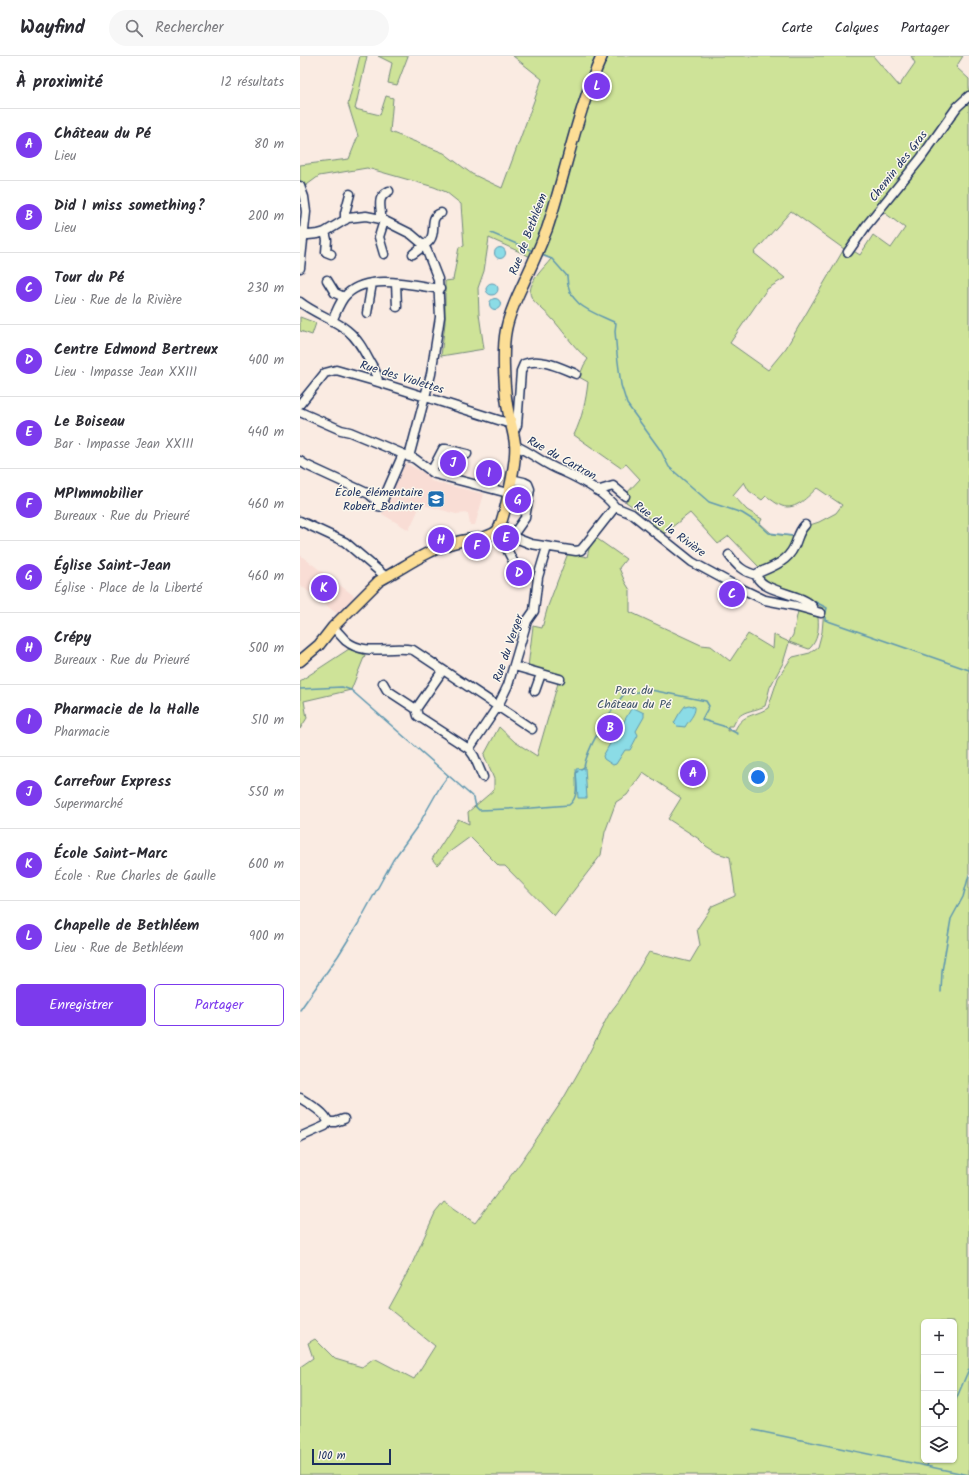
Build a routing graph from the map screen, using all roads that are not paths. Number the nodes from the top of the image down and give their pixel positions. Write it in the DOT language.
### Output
graph roads {
  1 [pos="602,56"];
  2 [pos="969,96"];
  3 [pos="300,186"];
  4 [pos="389,191"];
  5 [pos="350,194"];
  6 [pos="441,213"];
  7 [pos="345,220"];
  8 [pos="382,220"];
  9 [pos="325,232"];
  10 [pos="302,233"];
  11 [pos="424,245"];
  12 [pos="848,252"];
  13 [pos="331,254"];
  14 [pos="384,254"];
  15 [pos="413,254"];
  16 [pos="300,268"];
  17 [pos="327,280"];
  18 [pos="372,283"];
  19 [pos="396,283"];
  20 [pos="440,289"];
  21 [pos="344,297"];
  22 [pos="300,302"];
  23 [pos="397,307"];
  24 [pos="367,313"];
  25 [pos="332,321"];
  26 [pos="576,374"];
  27 [pos="375,381"];
  28 [pos="426,397"];
  29 [pos="300,404"];
  30 [pos="300,412"];
  31 [pos="512,427"];
  32 [pos="516,446"];
  33 [pos="466,454"];
  34 [pos="406,455"];
  35 [pos="300,461"];
  36 [pos="432,472"];
  37 [pos="511,478"];
  38 [pos="597,491"];
  39 [pos="508,493"];
  40 [pos="625,496"];
  41 [pos="615,507"];
  42 [pos="300,522"];
  43 [pos="805,525"];
  44 [pos="498,530"];
  45 [pos="513,535"];
  46 [pos="547,547"];
  47 [pos="729,555"];
  48 [pos="514,563"];
  49 [pos="757,575"];
  50 [pos="386,577"];
  51 [pos="333,627"];
  52 [pos="300,661"];
  53 [pos="514,666"];
  54 [pos="443,670"];
  55 [pos="541,674"];
  56 [pos="560,679"];
  57 [pos="383,683"];
  58 [pos="535,691"];
  59 [pos="498,706"];
  60 [pos="416,709"];
  61 [pos="532,729"];
  62 [pos="469,749"];
  63 [pos="483,777"];
  64 [pos="300,1098"];
  65 [pos="344,1120"];
  66 [pos="328,1122"];
  67 [pos="300,1137"];
  1 -- 31 [label="main road, Rue de Bethléem"];
  2 -- 12 [label="street, Chemin des Gras"];
  3 -- 10 [label="street"];
  4 -- 8 [label="street"];
  5 -- 7 [label="street"];
  6 -- 11 [label="street"];
  7 -- 8 [label="street"];
  7 -- 9 [label="street"];
  8 -- 11 [label="street"];
  8 -- 14 [label="street"];
  9 -- 10 [label="street"];
  9 -- 13 [label="street"];
  10 -- 16 [label="street"];
  11 -- 15 [label="street"];
  11 -- 20 [label="street"];
  17 -- 21 [label="street"];
  18 -- 19 [label="street"];
  18 -- 21 [label="street"];
  18 -- 24 [label="street"];
  19 -- 20 [label="street"];
  19 -- 23 [label="street"];
  20 -- 28 [label="street"];
  21 -- 25 [label="street"];
  22 -- 25 [label="street"];
  25 -- 27 [label="street"];
  26 -- 31 [label="street"];
  27 -- 28 [label="street, Rue des Violettes"];
  27 -- 29 [label="street, Rue des Violettes"];
  28 -- 31 [label="street, Rue des Violettes"];
  28 -- 34 [label="street"];
  30 -- 34 [label="street"];
  31 -- 32 [label="main road, Rue de Bethléem"];
  32 -- 37 [label="main road"];
  32 -- 38 [label="street, Rue du Cartron"];
  33 -- 36 [label="street"];
  34 -- 35 [label="street"];
  34 -- 36 [label="street"];
  36 -- 39 [label="street"];
  37 -- 39 [label="main road"];
  37 -- 45 [label="street"];
  38 -- 40 [label="street, Rue du Cartron"];
  38 -- 41 [label="street, Rue du Cartron"];
  39 -- 44 [label="main road"];
  41 -- 46 [label="street"];
  41 -- 49 [label="street, Rue de la Rivière"];
  42 -- 50 [label="street"];
  43 -- 49 [label="street"];
  44 -- 45 [label="street"];
  44 -- 48 [label="street"];
  44 -- 50 [label="main road"];
  45 -- 46 [label="street"];
  46 -- 53 [label="street, Rue du Verger"];
  47 -- 49 [label="street"];
  50 -- 51 [label="main road"];
  51 -- 52 [label="main road"];
  51 -- 54 [label="street"];
  53 -- 55 [label="street"];
  53 -- 59 [label="street, Rue du Verger"];
  54 -- 59 [label="street"];
  54 -- 60 [label="street"];
  55 -- 56 [label="street"];
  55 -- 58 [label="street"];
  57 -- 60 [label="street"];
  59 -- 61 [label="street"];
  59 -- 62 [label="street, Rue du Verger"];
  60 -- 62 [label="street"];
  62 -- 63 [label="street"];
  64 -- 66 [label="street"];
  65 -- 66 [label="street"];
  66 -- 67 [label="street"];
}
